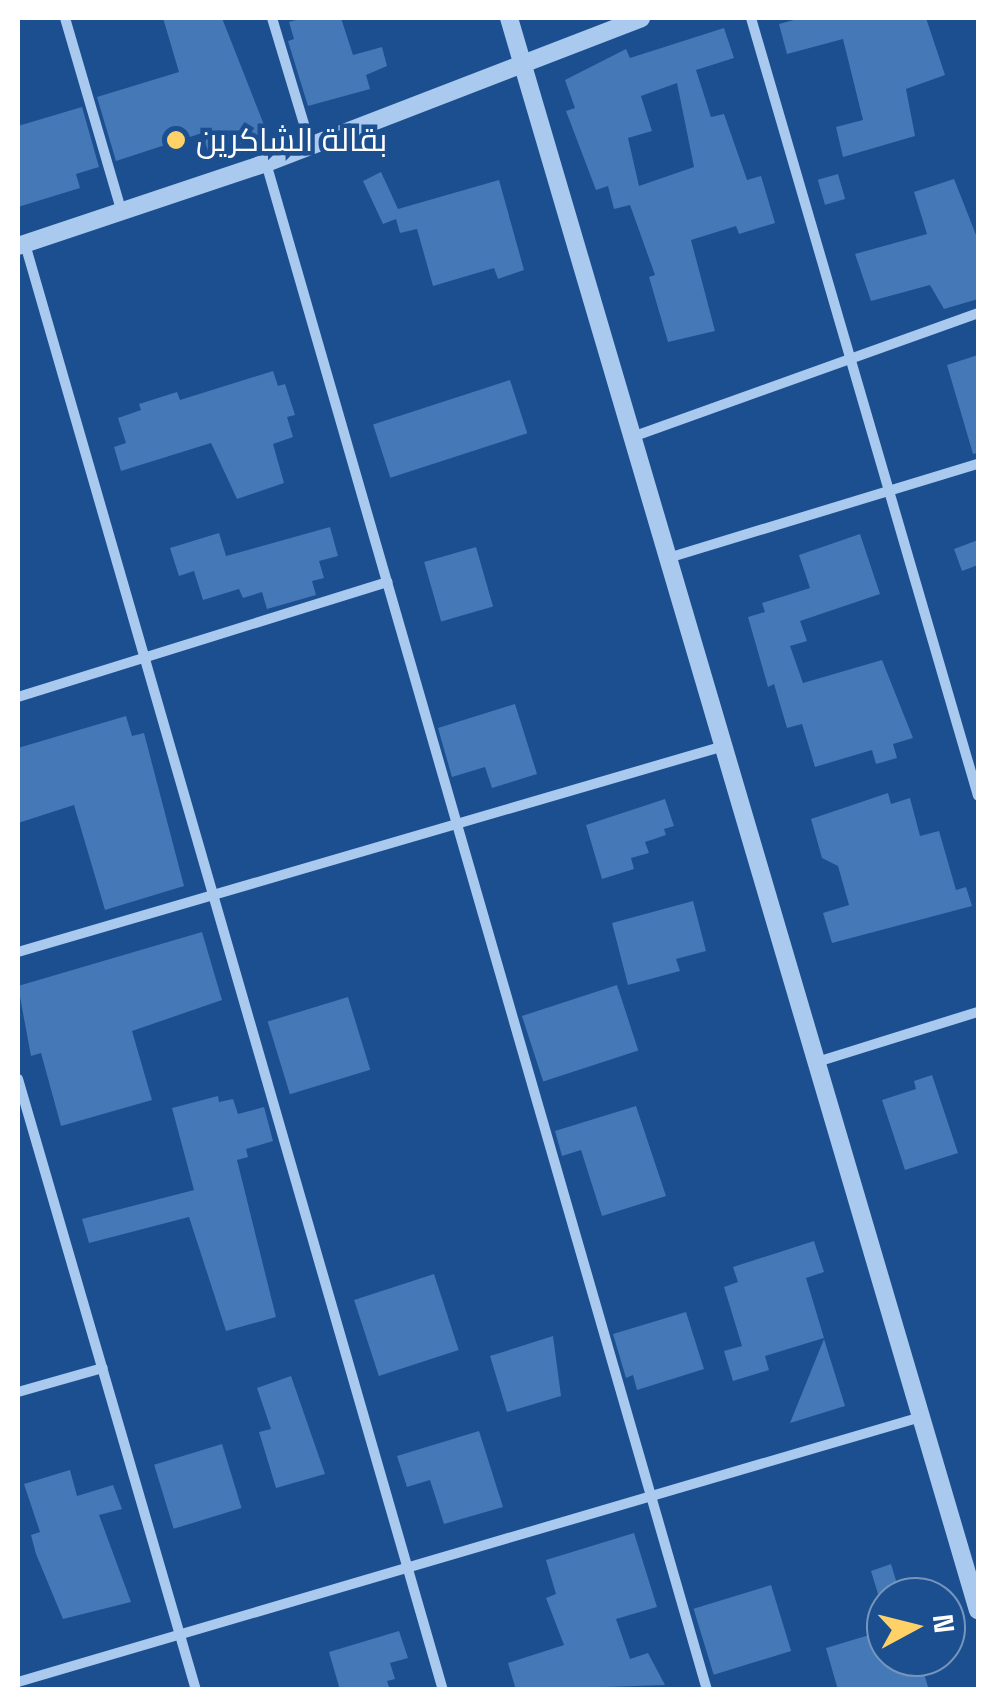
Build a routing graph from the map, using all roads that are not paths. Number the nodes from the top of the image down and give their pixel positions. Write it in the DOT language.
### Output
graph roads {
  1 [pos="65,18"];
  2 [pos="272,18"];
  3 [pos="509,18"];
  4 [pos="641,18"];
  5 [pos="751,18"];
  6 [pos="523,66"];
  7 [pos="310,144"];
  8 [pos="266,162"];
  9 [pos="121,210"];
  10 [pos="21,245"];
  11 [pos="978,313"];
  12 [pos="852,362"];
  13 [pos="635,436"];
  14 [pos="978,464"];
  15 [pos="887,490"];
  16 [pos="668,558"];
  17 [pos="387,582"];
  18 [pos="144,656"];
  19 [pos="18,697"];
  20 [pos="724,746"];
  21 [pos="978,796"];
  22 [pos="457,823"];
  23 [pos="213,895"];
  24 [pos="18,952"];
  25 [pos="978,1012"];
  26 [pos="817,1062"];
  27 [pos="18,1079"];
  28 [pos="103,1368"];
  29 [pos="18,1392"];
  30 [pos="922,1417"];
  31 [pos="652,1497"];
  32 [pos="408,1568"];
  33 [pos="978,1610"];
  34 [pos="180,1634"];
  35 [pos="18,1682"];
  36 [pos="196,1690"];
  37 [pos="444,1690"];
  38 [pos="707,1690"];
  1 -- 9 [label="street"];
  2 -- 7 [label="street"];
  3 -- 6 [label="street"];
  4 -- 6 [label="street"];
  5 -- 12 [label="street"];
  6 -- 7 [label="street"];
  6 -- 13 [label="street"];
  7 -- 8 [label="street"];
  8 -- 9 [label="street"];
  8 -- 17 [label="street"];
  9 -- 10 [label="street"];
  10 -- 18 [label="street"];
  11 -- 12 [label="street"];
  12 -- 13 [label="street"];
  12 -- 15 [label="street"];
  13 -- 16 [label="street"];
  14 -- 15 [label="street"];
  15 -- 16 [label="street"];
  15 -- 21 [label="street"];
  16 -- 20 [label="street"];
  17 -- 18 [label="street"];
  17 -- 22 [label="street"];
  18 -- 19 [label="street"];
  18 -- 23 [label="street"];
  20 -- 22 [label="street"];
  20 -- 26 [label="street"];
  22 -- 23 [label="street"];
  22 -- 31 [label="street"];
  23 -- 24 [label="street"];
  23 -- 32 [label="street"];
  25 -- 26 [label="street"];
  26 -- 30 [label="street"];
  27 -- 28 [label="street"];
  28 -- 29 [label="street"];
  28 -- 34 [label="street"];
  30 -- 31 [label="street"];
  30 -- 33 [label="street"];
  31 -- 32 [label="street"];
  31 -- 38 [label="street"];
  32 -- 34 [label="street"];
  32 -- 37 [label="street"];
  34 -- 35 [label="street"];
  34 -- 36 [label="street"];
}
